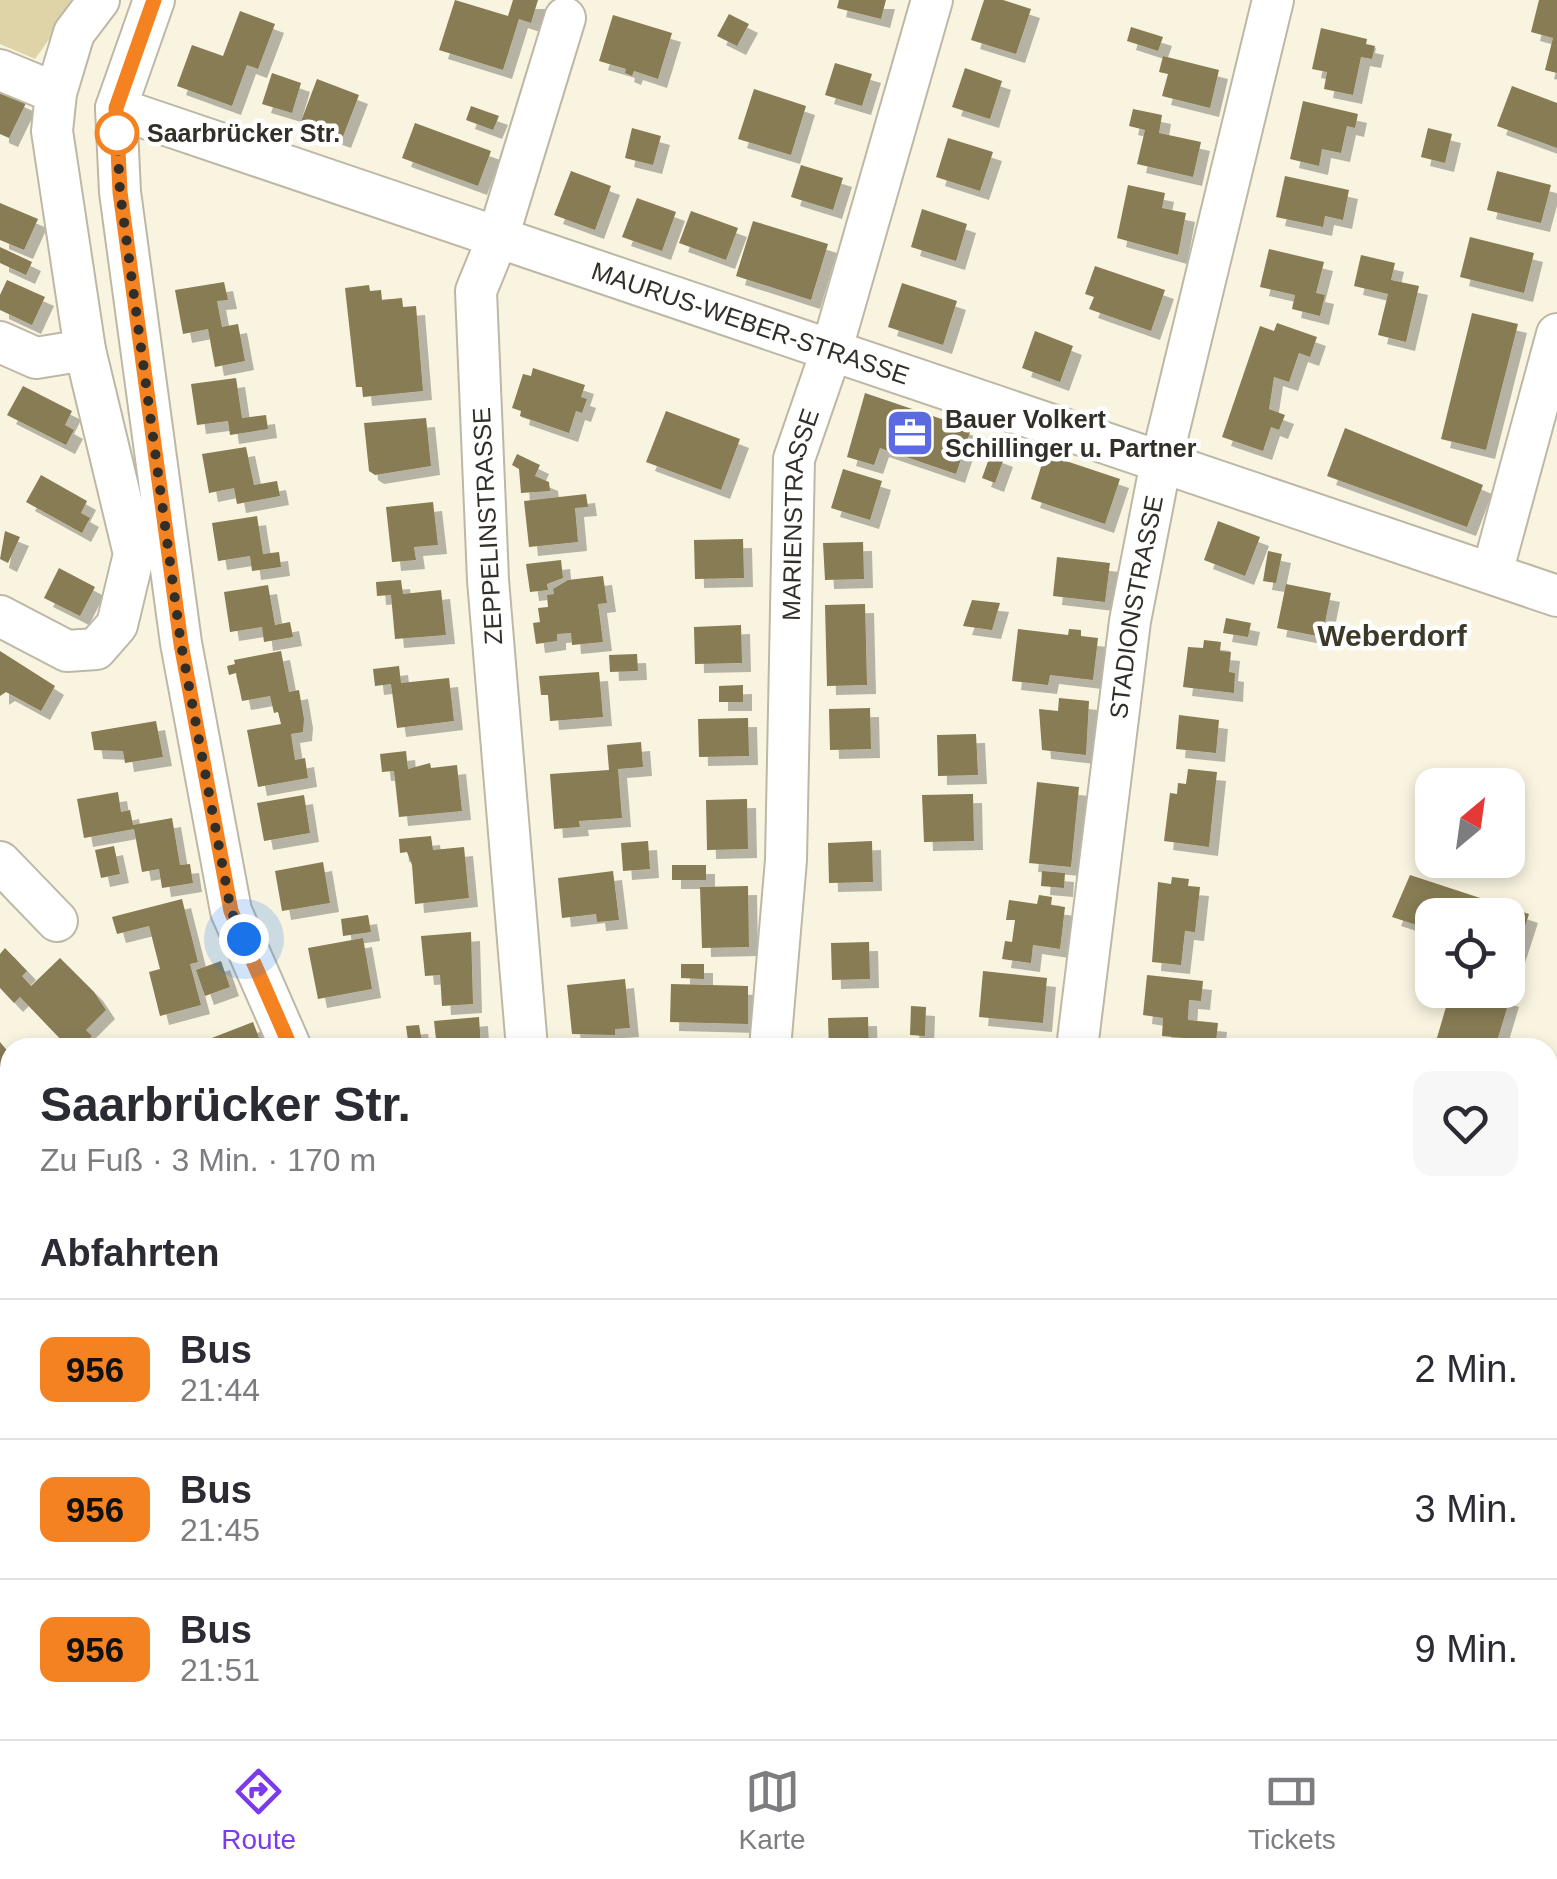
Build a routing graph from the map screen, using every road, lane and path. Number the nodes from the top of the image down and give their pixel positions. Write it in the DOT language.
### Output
graph roads {
  1 [pos="99,0"];
  2 [pos="154,0"];
  3 [pos="932,0"];
  4 [pos="1273,0"];
  5 [pos="565,18"];
  6 [pos="0,70"];
  7 [pos="56,93"];
  8 [pos="116,108"];
  9 [pos="498,237"];
  10 [pos="1557,334"];
  11 [pos="0,342"];
  12 [pos="85,350"];
  13 [pos="831,352"];
  14 [pos="1162,462"];
  15 [pos="1492,574"];
  16 [pos="1557,596"];
  17 [pos="0,616"];
  18 [pos="0,862"];
  19 [pos="57,922"];
  20 [pos="286,1038"];
  21 [pos="527,1038"];
  22 [pos="771,1038"];
  23 [pos="1078,1038"];
  1 -- 7 [label="street"];
  2 -- 8 [label="street"];
  3 -- 13 [label="street, MARIENSTRASSE"];
  4 -- 14 [label="street, STADIONSTRASSE"];
  5 -- 9 [label="street, ZEPPELINSTRASSE"];
  6 -- 7 [label="street"];
  7 -- 12 [label="street"];
  8 -- 9 [label="street, MAURUS-WEBER-STRASSE"];
  8 -- 20 [label="street"];
  9 -- 13 [label="street, MAURUS-WEBER-STRASSE"];
  9 -- 21 [label="street, ZEPPELINSTRASSE"];
  10 -- 15 [label="street"];
  11 -- 12 [label="street"];
  12 -- 17 [label="street"];
  13 -- 14 [label="street, MAURUS-WEBER-STRASSE"];
  13 -- 22 [label="street, MARIENSTRASSE"];
  14 -- 15 [label="street, MAURUS-WEBER-STRASSE"];
  14 -- 23 [label="street, STADIONSTRASSE"];
  15 -- 16 [label="street, MAURUS-WEBER-STRASSE"];
  18 -- 19 [label="street"];
}
